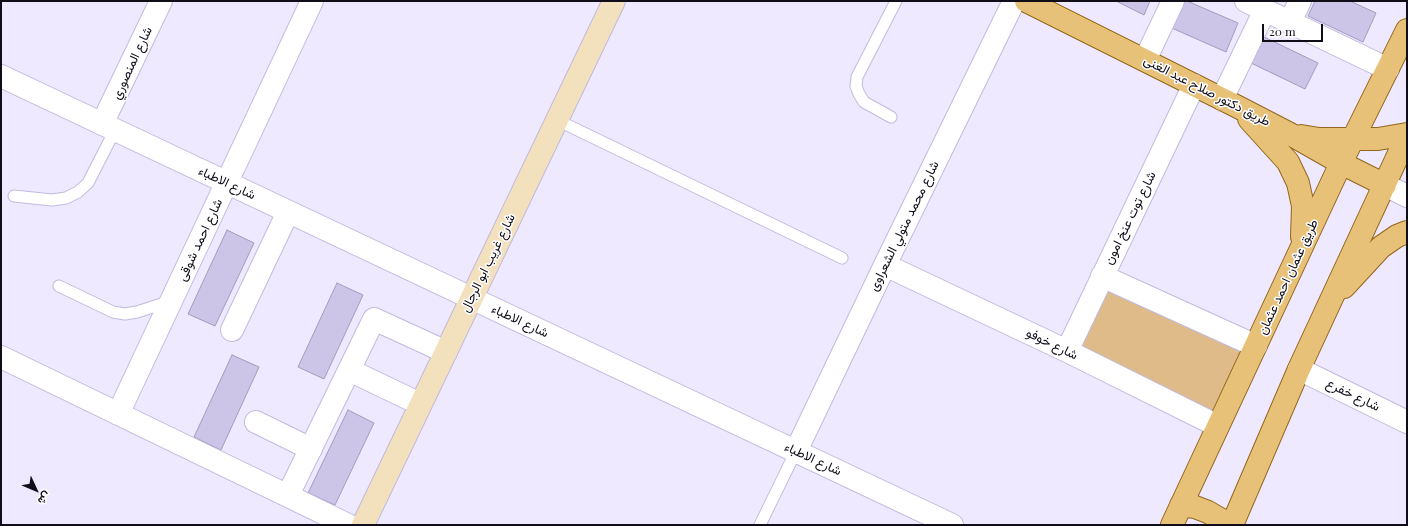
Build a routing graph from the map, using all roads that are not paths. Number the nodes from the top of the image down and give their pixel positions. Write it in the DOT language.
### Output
graph roads {
  1 [pos="161,1"];
  2 [pos="312,1"];
  3 [pos="614,1"];
  4 [pos="896,1"];
  5 [pos="1014,1"];
  6 [pos="1026,1"];
  7 [pos="1173,1"];
  8 [pos="1300,1"];
  9 [pos="1256,6"];
  10 [pos="1290,22"];
  11 [pos="1407,30"];
  12 [pos="1145,60"];
  13 [pos="1388,69"];
  14 [pos="1,76"];
  15 [pos="1194,85"];
  16 [pos="1230,103"];
  17 [pos="891,117"];
  18 [pos="557,120"];
  19 [pos="109,127"];
  20 [pos="1290,134"];
  21 [pos="1407,135"];
  22 [pos="1353,139"];
  23 [pos="1341,163"];
  24 [pos="227,183"];
  25 [pos="1385,185"];
  26 [pos="14,196"];
  27 [pos="1407,196"];
  28 [pos="288,212"];
  29 [pos="1407,232"];
  30 [pos="1301,248"];
  31 [pos="842,258"];
  32 [pos="885,265"];
  33 [pos="1102,276"];
  34 [pos="59,286"];
  35 [pos="471,298"];
  36 [pos="1332,299"];
  37 [pos="172,301"];
  38 [pos="232,330"];
  39 [pos="1256,346"];
  40 [pos="1066,351"];
  41 [pos="446,352"];
  42 [pos="1,357"];
  43 [pos="1299,369"];
  44 [pos="349,370"];
  45 [pos="420,404"];
  46 [pos="118,414"];
  47 [pos="256,422"];
  48 [pos="1407,422"];
  49 [pos="1218,426"];
  50 [pos="311,449"];
  51 [pos="796,451"];
  52 [pos="288,495"];
  53 [pos="1181,505"];
  54 [pos="348,525"];
  55 [pos="363,525"];
  56 [pos="760,525"];
  57 [pos="952,525"];
  58 [pos="1172,525"];
  59 [pos="1227,525"];
  60 [pos="1232,525"];
  1 -- 19 [label="street, شارع المنصوري"];
  2 -- 24 [label="street, شارع احمد شوقى"];
  3 -- 18 [label="main road, شارع غريب ابو الرجال"];
  4 -- 17 [label="lane"];
  5 -- 32 [label="street, شارع محمد متولي الشعراوى"];
  6 -- 12 [label="main road, طريق دكتور صلاح عبد الغنى"];
  7 -- 12 [label="street"];
  8 -- 10 [label="street"];
  9 -- 10 [label="street"];
  9 -- 16 [label="street"];
  10 -- 13 [label="street"];
  11 -- 13 [label="main road, طريق عثمان احمد عثمان"];
  12 -- 15 [label="main road, طريق دكتور صلاح عبد الغنى"];
  13 -- 22 [label="main road, طريق عثمان احمد عثمان"];
  14 -- 19 [label="street, شارع الاطباء"];
  15 -- 16 [label="main road, طريق دكتور صلاح عبد الغنى"];
  15 -- 33 [label="street, شارع توت عنخ امون"];
  16 -- 20 [label="main road, طريق دكتور صلاح عبد الغنى"];
  16 -- 30 [label="main road"];
  18 -- 31 [label="lane"];
  18 -- 35 [label="main road, شارع غريب ابو الرجال"];
  19 -- 24 [label="street, شارع الاطباء"];
  19 -- 26 [label="lane"];
  20 -- 22 [label="main road"];
  20 -- 23 [label="main road, طريق دكتور صلاح عبد الغنى"];
  21 -- 22 [label="main road"];
  21 -- 25 [label="main road"];
  22 -- 23 [label="main road, طريق عثمان احمد عثمان"];
  23 -- 25 [label="main road, طريق دكتور صلاح عبد الغنى"];
  23 -- 30 [label="main road, طريق عثمان احمد عثمان"];
  24 -- 28 [label="street, شارع الاطباء"];
  24 -- 37 [label="street, شارع احمد شوقى"];
  25 -- 27 [label="street"];
  25 -- 36 [label="main road"];
  28 -- 35 [label="street, شارع الاطباء"];
  28 -- 38 [label="street"];
  29 -- 36 [label="main road"];
  30 -- 39 [label="main road, طريق عثمان احمد عثمان"];
  32 -- 40 [label="street, شارع خوفو"];
  32 -- 51 [label="street, شارع محمد متولي الشعراوى"];
  33 -- 39 [label="street"];
  33 -- 40 [label="street, شارع توت عنخ امون"];
  34 -- 37 [label="lane"];
  35 -- 41 [label="main road, شارع غريب ابو الرجال"];
  35 -- 51 [label="street, شارع الاطباء"];
  36 -- 43 [label="main road"];
  37 -- 46 [label="street, شارع احمد شوقى"];
  39 -- 49 [label="main road, طريق عثمان احمد عثمان"];
  40 -- 49 [label="street, شارع خوفو"];
  41 -- 44 [label="street"];
  41 -- 45 [label="main road, شارع غريب ابو الرجال"];
  42 -- 46 [label="street"];
  43 -- 48 [label="street, شارع خفرع"];
  43 -- 60 [label="main road"];
  44 -- 45 [label="street"];
  44 -- 50 [label="street"];
  45 -- 55 [label="main road, شارع غريب ابو الرجال"];
  46 -- 52 [label="street"];
  47 -- 50 [label="street"];
  49 -- 53 [label="main road, طريق عثمان احمد عثمان"];
  50 -- 52 [label="street"];
  51 -- 56 [label="lane"];
  51 -- 57 [label="street, شارع الاطباء"];
  52 -- 54 [label="street"];
  53 -- 58 [label="main road, طريق عثمان احمد عثمان"];
  53 -- 59 [label="main road"];
}
